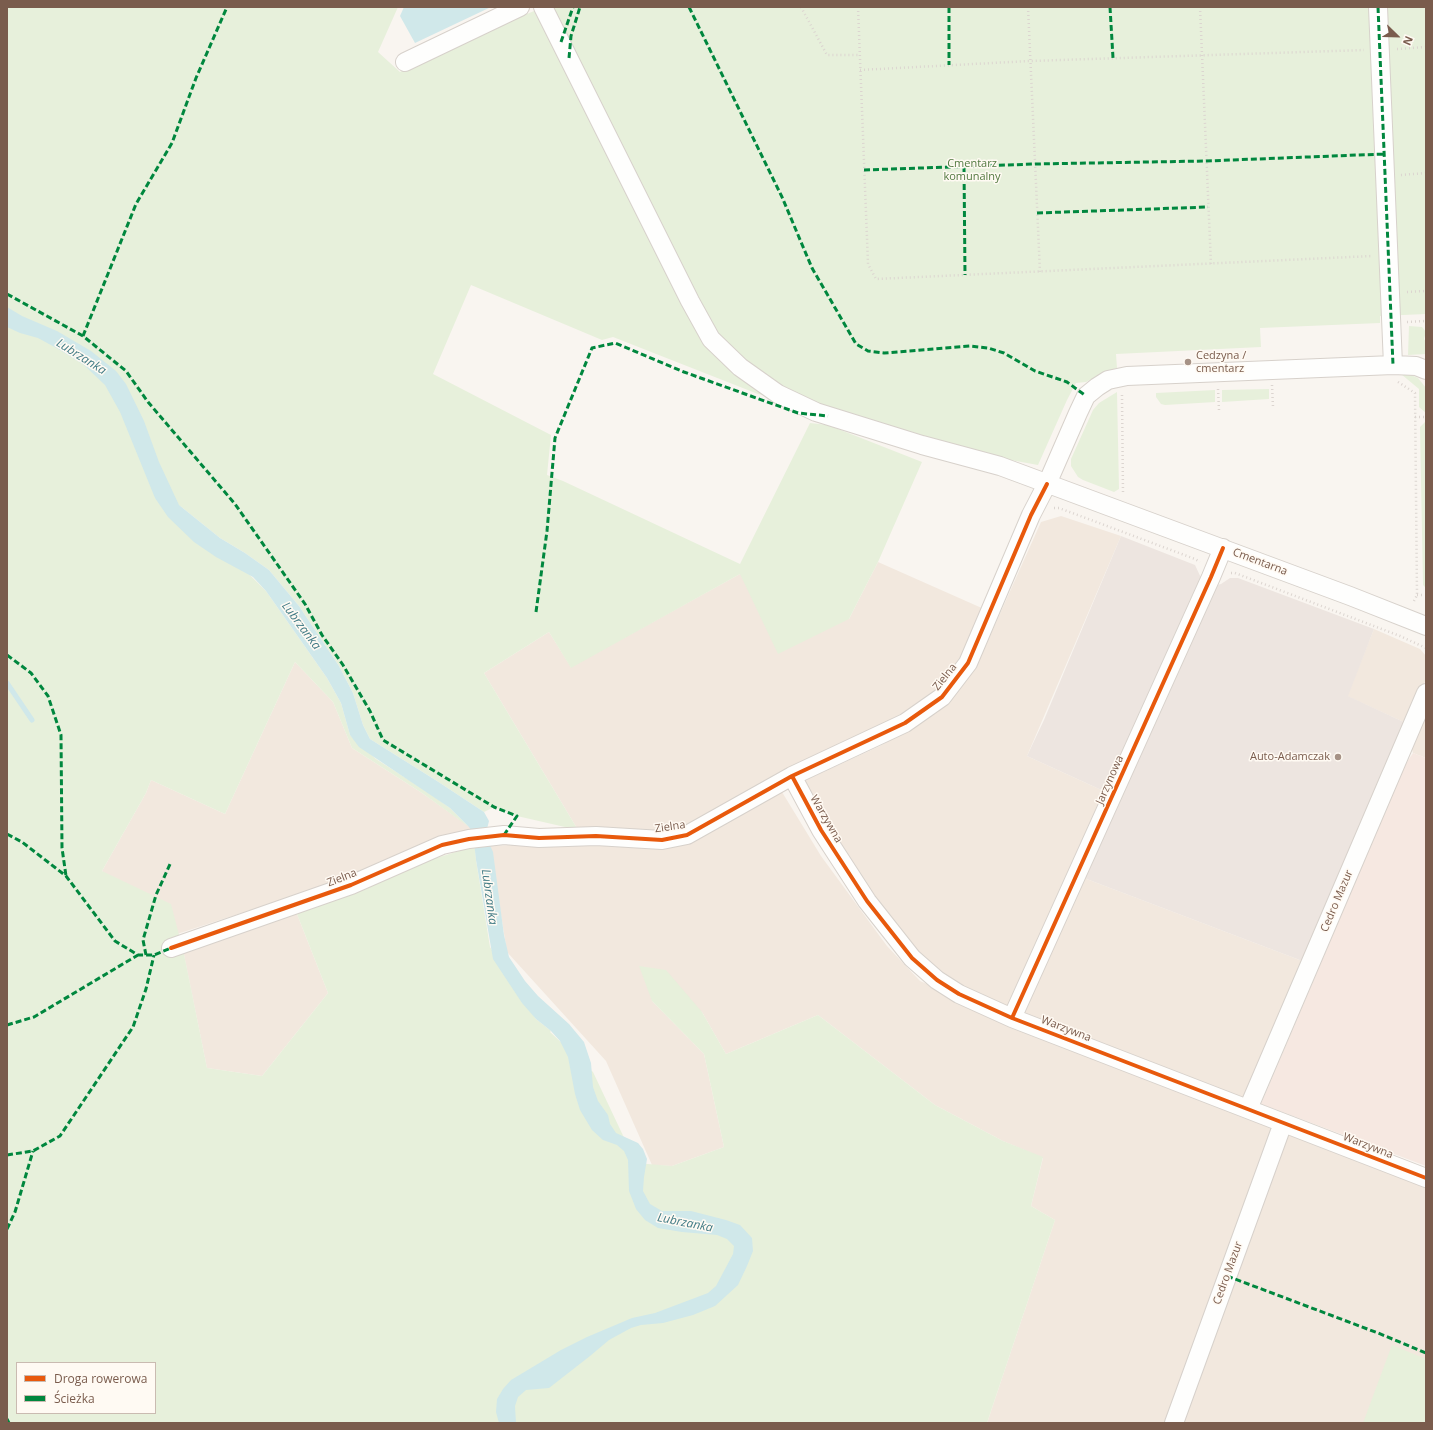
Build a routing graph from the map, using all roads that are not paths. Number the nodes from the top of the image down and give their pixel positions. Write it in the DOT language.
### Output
graph roads {
  1 [pos="520,7"];
  2 [pos="543,7"];
  3 [pos="1378,7"];
  4 [pos="405,62"];
  5 [pos="1426,370"];
  6 [pos="1393,372"];
  7 [pos="1047,484"];
  8 [pos="1223,548"];
  9 [pos="1426,626"];
  10 [pos="1426,693"];
  11 [pos="792,776"];
  12 [pos="170,948"];
  13 [pos="1012,1018"];
  14 [pos="1248,1109"];
  15 [pos="1283,1123"];
  16 [pos="1426,1178"];
  17 [pos="1174,1423"];
  1 -- 4 [label="street"];
  2 -- 7 [label="street, Cmentarna"];
  3 -- 6 [label="street"];
  5 -- 6 [label="street, Zielna"];
  6 -- 7 [label="street, Zielna"];
  7 -- 8 [label="street, Cmentarna"];
  7 -- 11 [label="street, Zielna"];
  8 -- 9 [label="street, Cmentarna"];
  8 -- 13 [label="street, Jarzynowa"];
  10 -- 14 [label="street, Cedro Mazur"];
  11 -- 12 [label="street, Zielna"];
  11 -- 13 [label="street, Warzywna"];
  13 -- 14 [label="street, Warzywna"];
  14 -- 15 [label="street, Warzywna"];
  15 -- 16 [label="street, Warzywna"];
  15 -- 17 [label="street, Cedro Mazur"];
}
